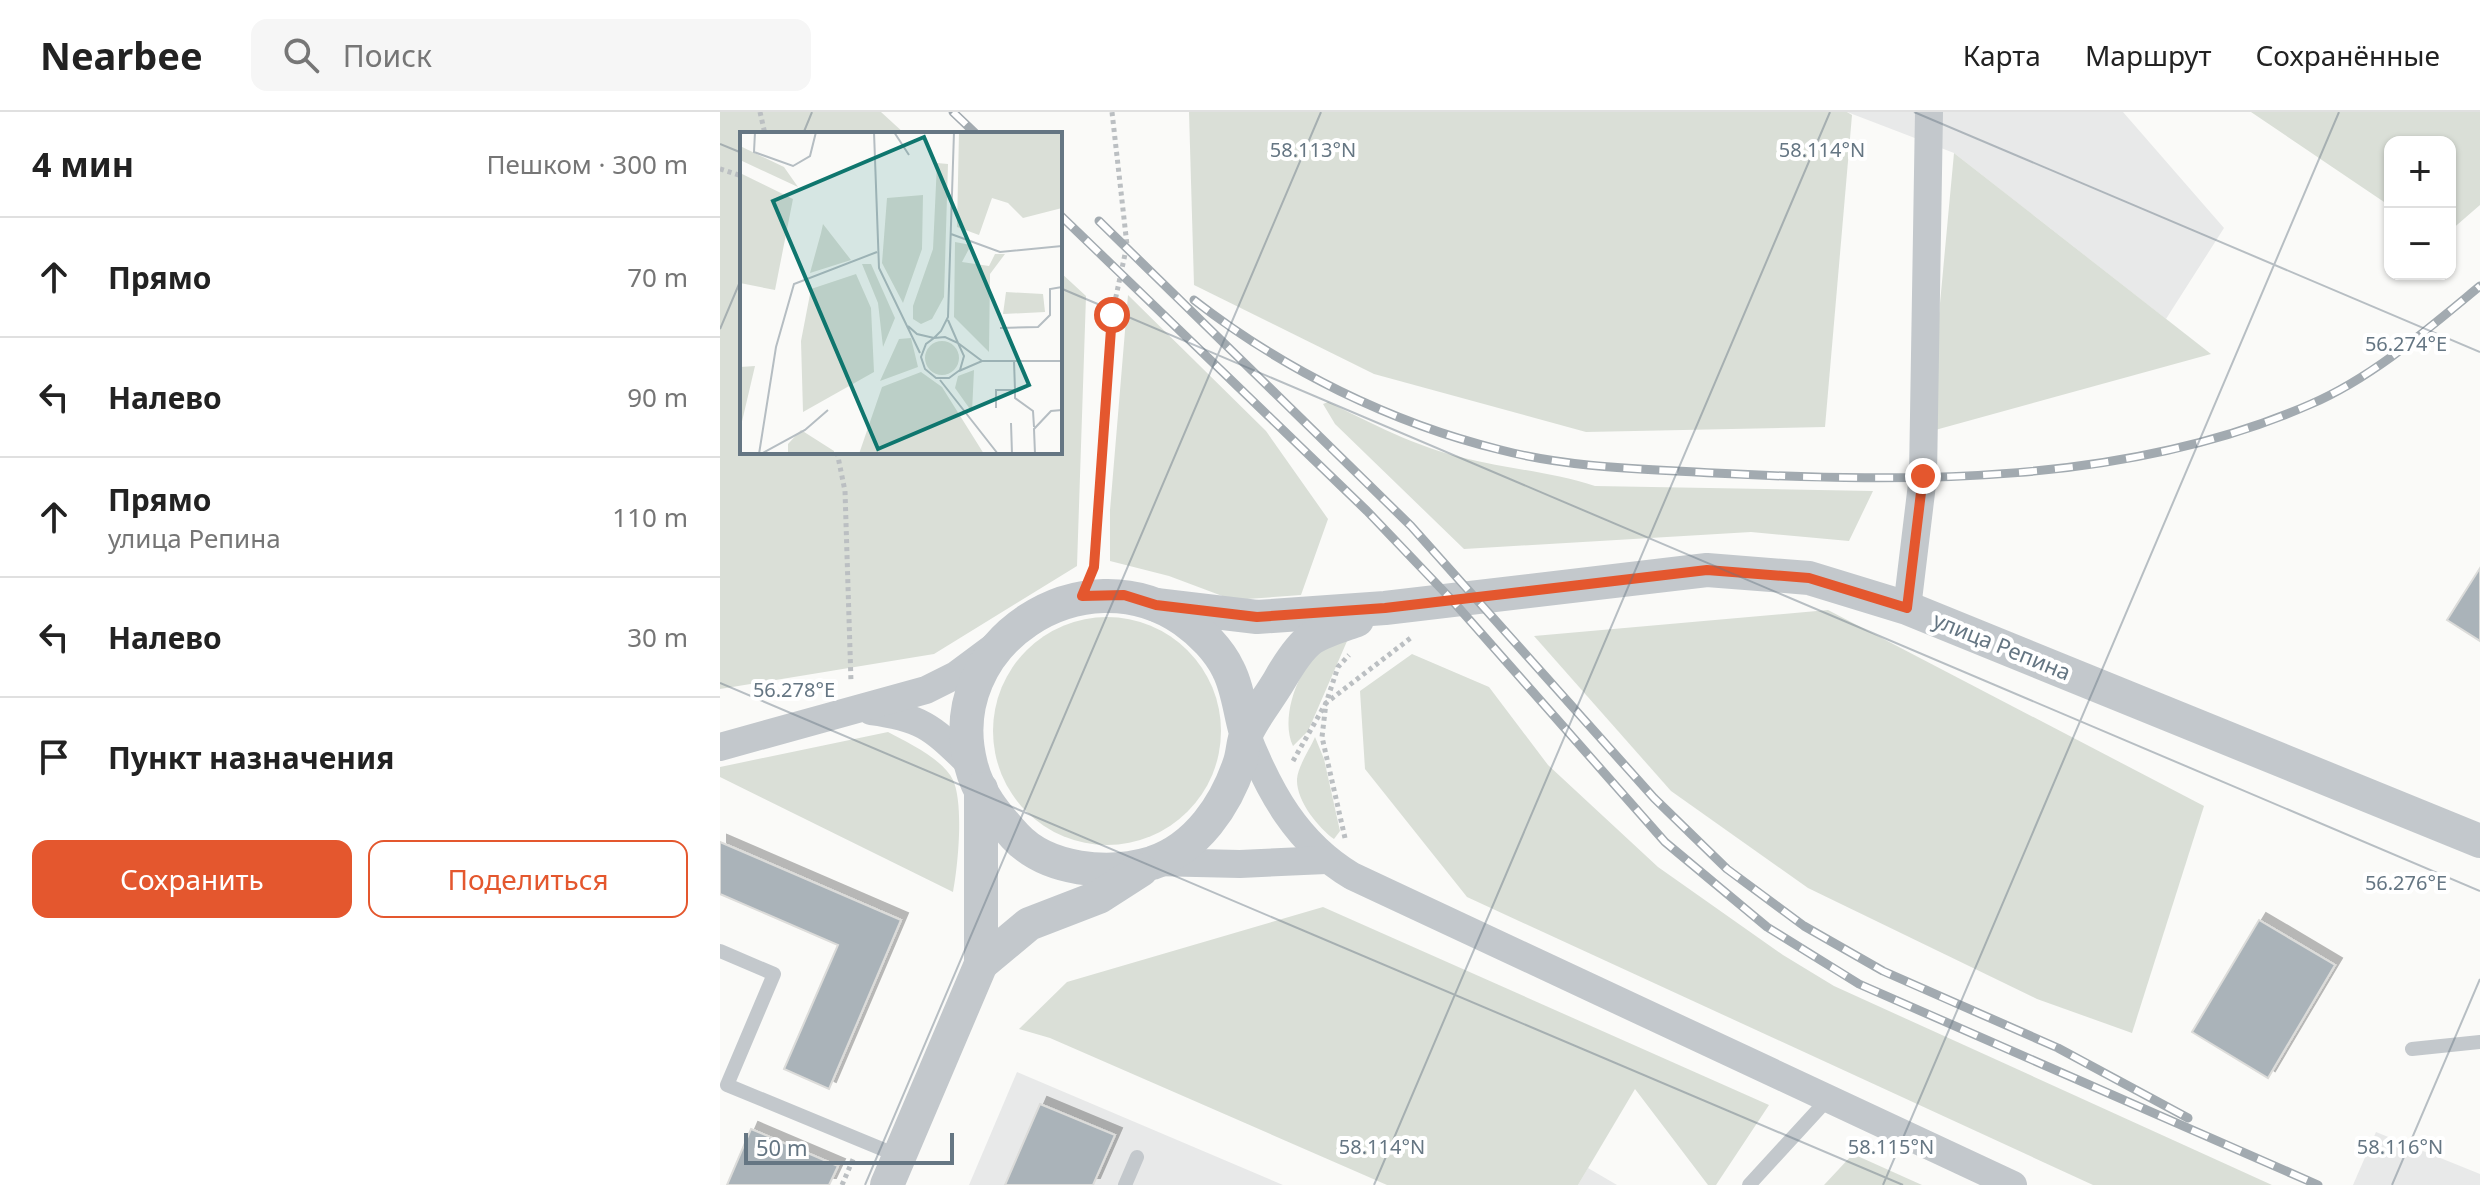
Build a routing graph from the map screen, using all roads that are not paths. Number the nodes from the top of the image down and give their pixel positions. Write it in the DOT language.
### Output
graph roads {
  1 [pos="1929,112"];
  2 [pos="1156,605"];
  3 [pos="1385,608"];
  4 [pos="1907,608"];
  5 [pos="1002,640"];
  6 [pos="859,709"];
  7 [pos="1246,733"];
  8 [pos="720,747"];
  9 [pos="976,776"];
  10 [pos="2480,841"];
  11 [pos="1336,852"];
  12 [pos="1153,862"];
  13 [pos="720,951"];
  14 [pos="981,964"];
  15 [pos="2480,1042"];
  16 [pos="2412,1049"];
  17 [pos="724,1083"];
  18 [pos="1827,1100"];
  19 [pos="1137,1157"];
  20 [pos="893,1170"];
  21 [pos="1125,1185"];
  22 [pos="1749,1185"];
  23 [pos="2013,1185"];
  1 -- 4 [label="street"];
  2 -- 3 [label="street"];
  2 -- 5 [label="street"];
  2 -- 7 [label="street"];
  3 -- 4 [label="street, улица Репина"];
  3 -- 7 [label="street"];
  4 -- 10 [label="street, улица Репина"];
  5 -- 6 [label="street"];
  5 -- 9 [label="street"];
  6 -- 8 [label="street"];
  6 -- 9 [label="street"];
  7 -- 11 [label="street"];
  7 -- 12 [label="street"];
  9 -- 12 [label="street"];
  9 -- 14 [label="street"];
  11 -- 12 [label="street"];
  11 -- 18 [label="street"];
  12 -- 14 [label="street"];
  13 -- 17 [label="lane"];
  14 -- 20 [label="street"];
  15 -- 16 [label="lane"];
  17 -- 20 [label="lane"];
  18 -- 22 [label="lane"];
  18 -- 23 [label="street"];
  19 -- 21 [label="lane"];
}
